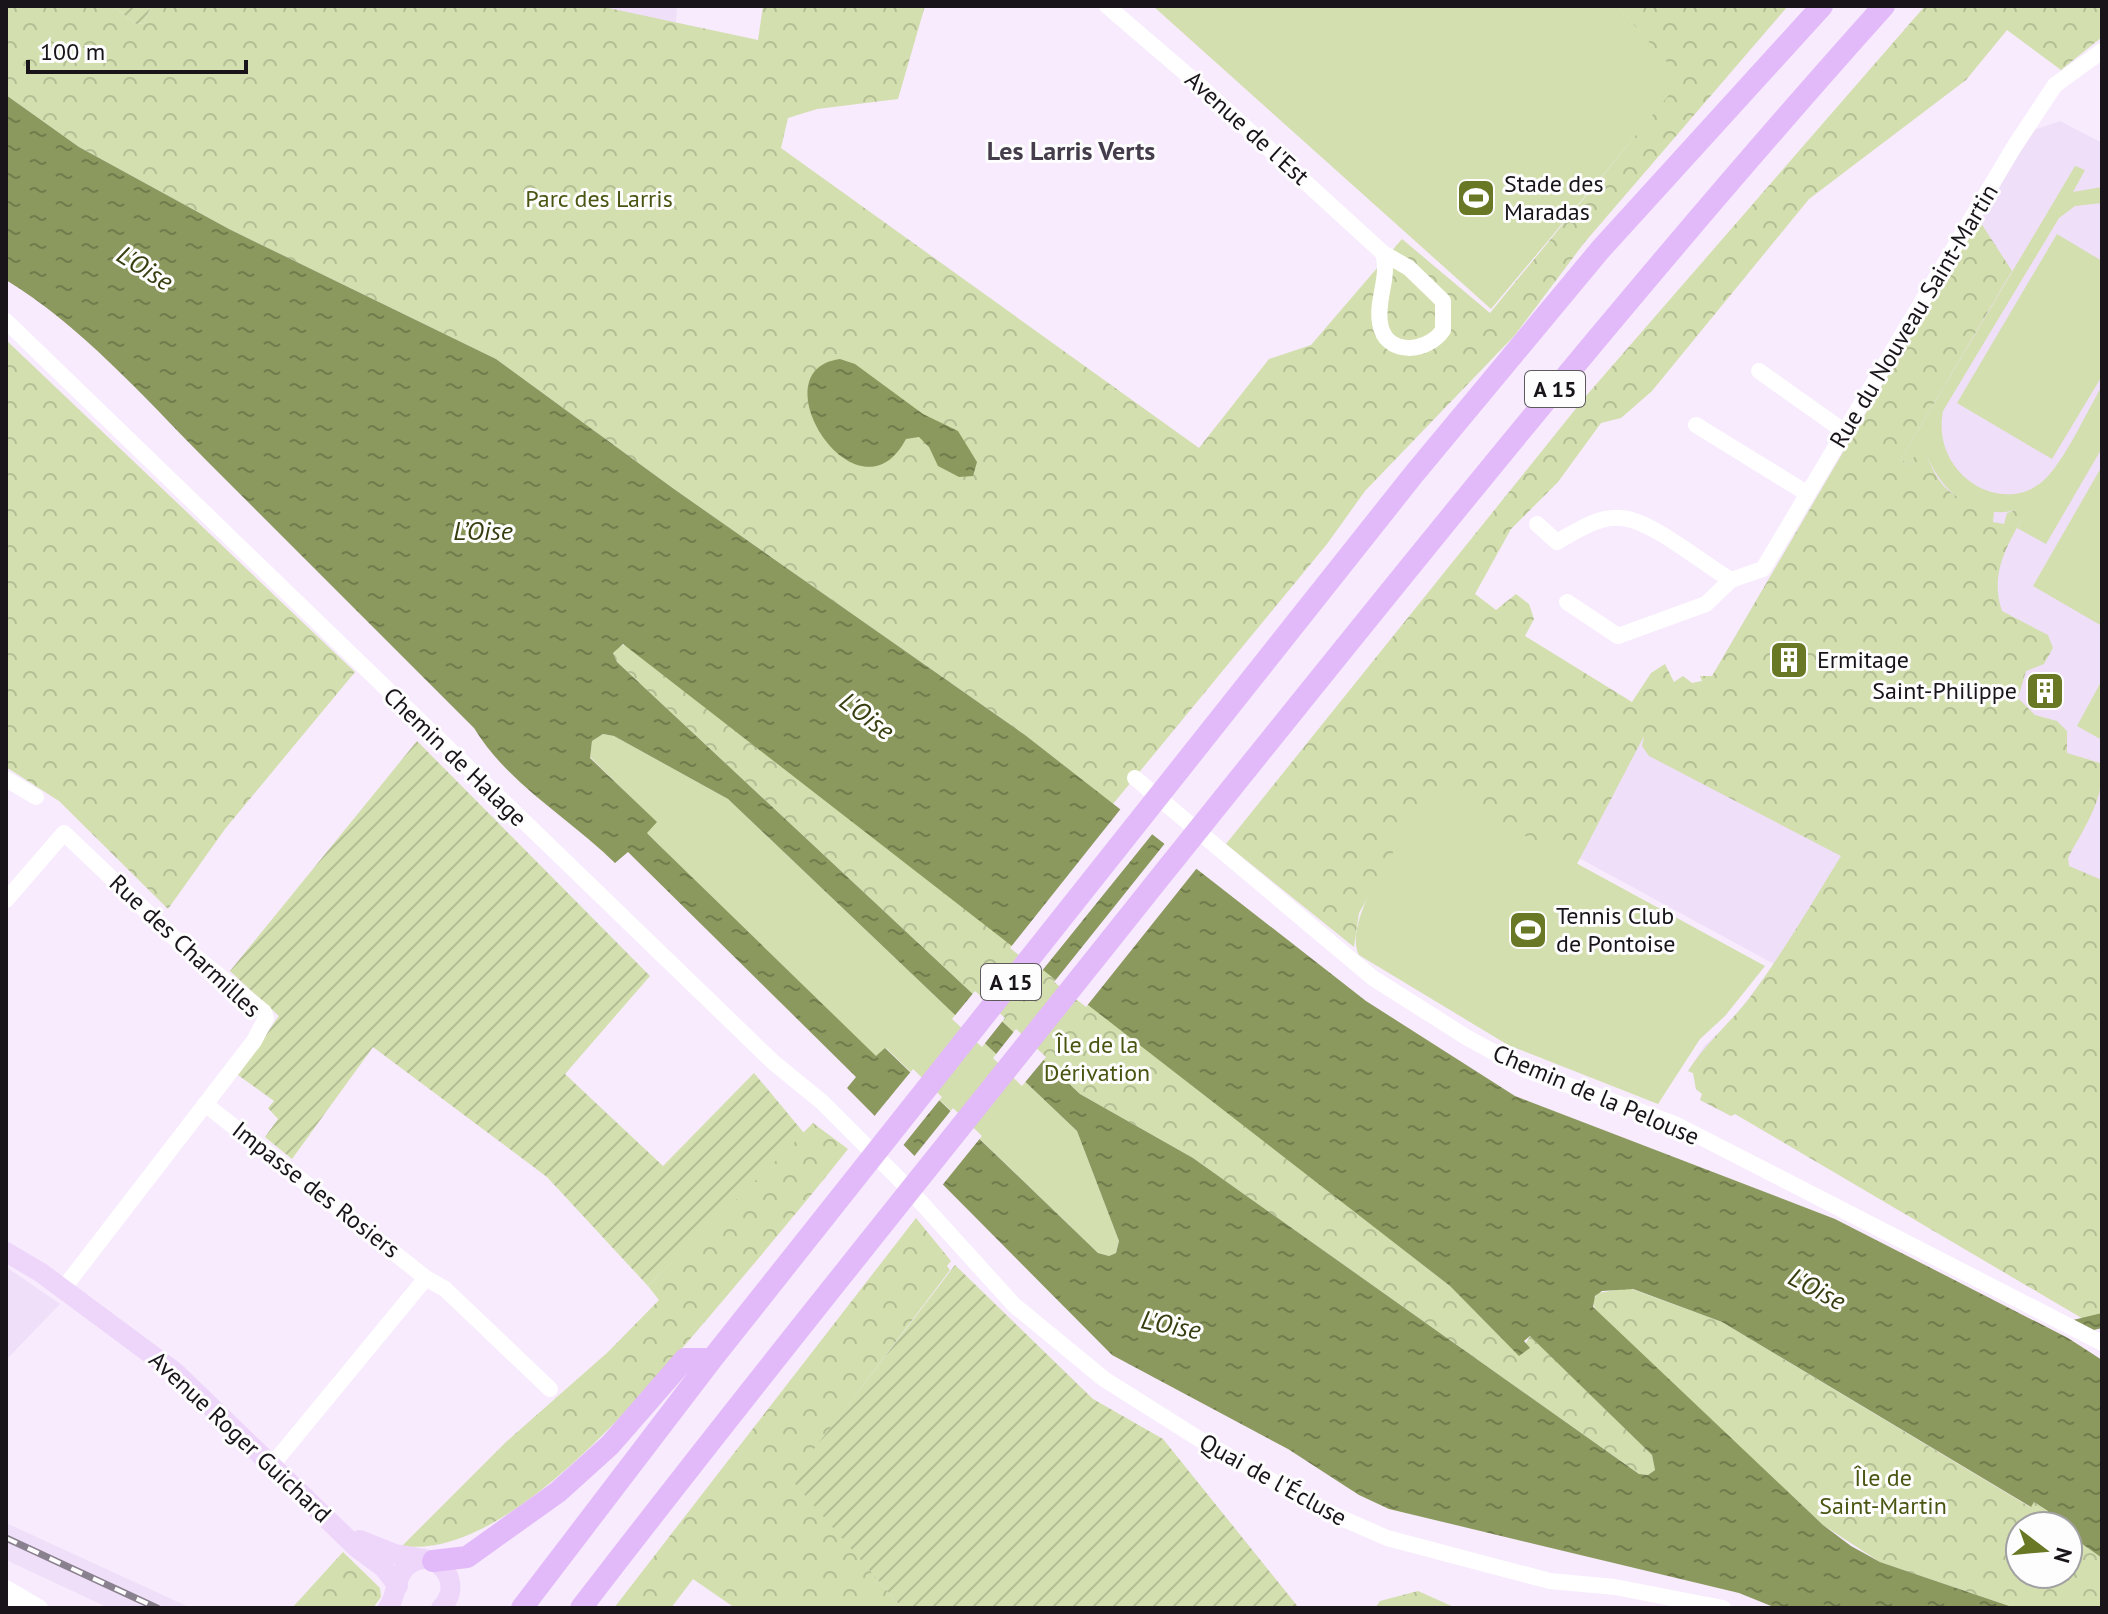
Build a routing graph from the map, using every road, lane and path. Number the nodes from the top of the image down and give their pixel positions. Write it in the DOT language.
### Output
graph roads {
  1 [pos="1107,6"];
  2 [pos="1822,6"];
  3 [pos="1884,6"];
  4 [pos="2102,51"];
  5 [pos="1383,253"];
  6 [pos="6,321"];
  7 [pos="1759,371"];
  8 [pos="1696,425"];
  9 [pos="1845,432"];
  10 [pos="1808,494"];
  11 [pos="1537,524"];
  12 [pos="1731,580"];
  13 [pos="1567,602"];
  14 [pos="1135,778"];
  15 [pos="6,779"];
  16 [pos="36,797"];
  17 [pos="6,900"];
  18 [pos="205,1104"];
  19 [pos="908,1188"];
  20 [pos="6,1252"];
  21 [pos="426,1278"];
  22 [pos="63,1289"];
  23 [pos="2102,1343"];
  24 [pos="712,1359"];
  25 [pos="550,1389"];
  26 [pos="272,1465"];
  27 [pos="339,1528"];
  28 [pos="429,1560"];
  29 [pos="451,1586"];
  30 [pos="6,1588"];
  31 [pos="398,1588"];
  32 [pos="6,1602"];
  33 [pos="16,1608"];
  34 [pos="40,1608"];
  35 [pos="388,1608"];
  36 [pos="409,1608"];
  37 [pos="441,1608"];
  38 [pos="454,1608"];
  39 [pos="522,1608"];
  40 [pos="581,1608"];
  41 [pos="1723,1608"];
  1 -- 5 [label="street, Avenue de l'Est"];
  2 -- 24 [label="highway, A 15"];
  3 -- 40 [label="highway, A 15"];
  4 -- 9 [label="street, Rue du Nouveau Saint-Martin"];
  5 -- 5 [label="street, Avenue de l'Est"];
  6 -- 19 [label="street, Chemin de Halage"];
  7 -- 9 [label="street"];
  8 -- 10 [label="street"];
  9 -- 10 [label="street, Rue du Nouveau Saint-Martin"];
  10 -- 12 [label="street, Rue du Nouveau Saint-Martin"];
  11 -- 12 [label="street"];
  12 -- 13 [label="street, Rue du Nouveau Saint-Martin"];
  14 -- 23 [label="street, Chemin de la Pelouse"];
  15 -- 16 [label="street"];
  17 -- 18 [label="street, Rue des Charmilles"];
  18 -- 21 [label="street, Impasse des Rosiers"];
  18 -- 22 [label="street, Rue des Charmilles"];
  19 -- 41 [label="street, Quai de l'Écluse"];
  20 -- 22 [label="main road, Avenue Roger Guichard"];
  21 -- 25 [label="street, Impasse des Rosiers"];
  21 -- 26 [label="street"];
  22 -- 26 [label="main road, Avenue Roger Guichard"];
  24 -- 28 [label="highway"];
  24 -- 39 [label="highway, A 15"];
  26 -- 27 [label="main road, Avenue Roger Guichard"];
  27 -- 28 [label="main road, Avenue Roger Guichard"];
  27 -- 31 [label="main road, Avenue Roger Guichard"];
  28 -- 29 [label="main road"];
  28 -- 31 [label="main road"];
  29 -- 37 [label="main road"];
  29 -- 38 [label="street"];
  30 -- 34 [label="street"];
  31 -- 35 [label="main road"];
  31 -- 36 [label="main road, Avenue Roger Guichard"];
  32 -- 33 [label="street"];
}
